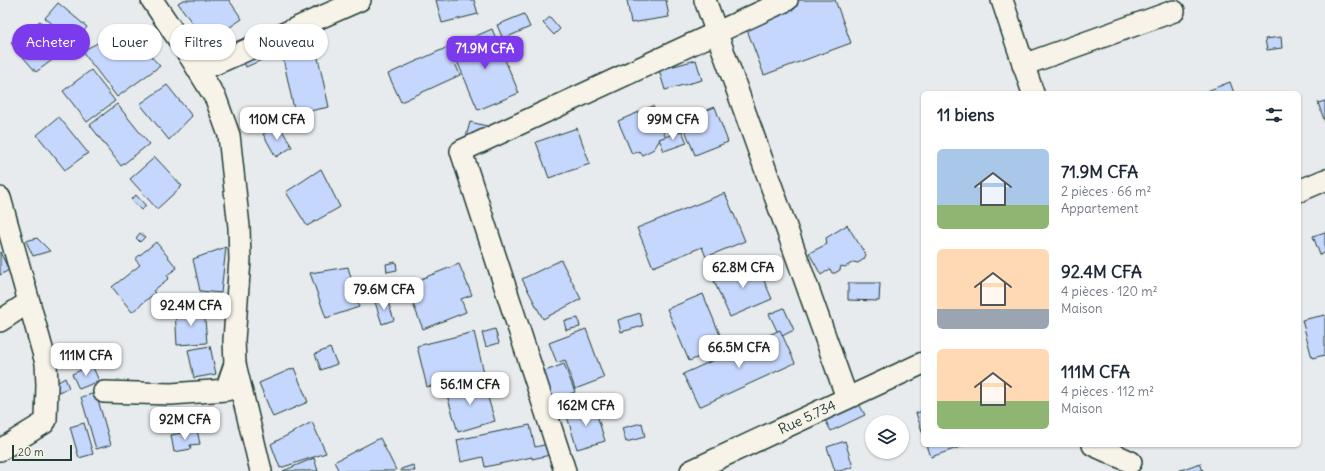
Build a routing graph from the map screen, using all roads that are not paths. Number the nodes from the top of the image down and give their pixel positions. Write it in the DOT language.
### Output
graph roads {
  1 [pos="152,0"];
  2 [pos="360,0"];
  3 [pos="705,0"];
  4 [pos="787,0"];
  5 [pos="1002,0"];
  6 [pos="1174,11"];
  7 [pos="716,33"];
  8 [pos="1023,65"];
  9 [pos="199,71"];
  10 [pos="1032,91"];
  11 [pos="1325,180"];
  12 [pos="1301,191"];
  13 [pos="0,198"];
  14 [pos="29,302"];
  15 [pos="0,321"];
  16 [pos="235,364"];
  17 [pos="921,364"];
  18 [pos="104,392"];
  19 [pos="847,398"];
  20 [pos="1097,447"];
  21 [pos="0,450"];
  22 [pos="1130,462"];
  23 [pos="261,471"];
  24 [pos="565,471"];
  25 [pos="691,471"];
  1 -- 9 [label="street"];
  2 -- 9 [label="street"];
  3 -- 7 [label="street"];
  4 -- 7 [label="street"];
  5 -- 8 [label="street"];
  6 -- 8 [label="street"];
  7 -- 19 [label="street"];
  7 -- 24 [label="street"];
  8 -- 10 [label="street"];
  9 -- 16 [label="street"];
  11 -- 12 [label="street"];
  13 -- 14 [label="street"];
  14 -- 15 [label="street"];
  14 -- 21 [label="street"];
  16 -- 18 [label="street"];
  16 -- 23 [label="street"];
  17 -- 19 [label="street, Rue 5.734"];
  19 -- 25 [label="street, Rue 5.734"];
  20 -- 22 [label="street"];
}
